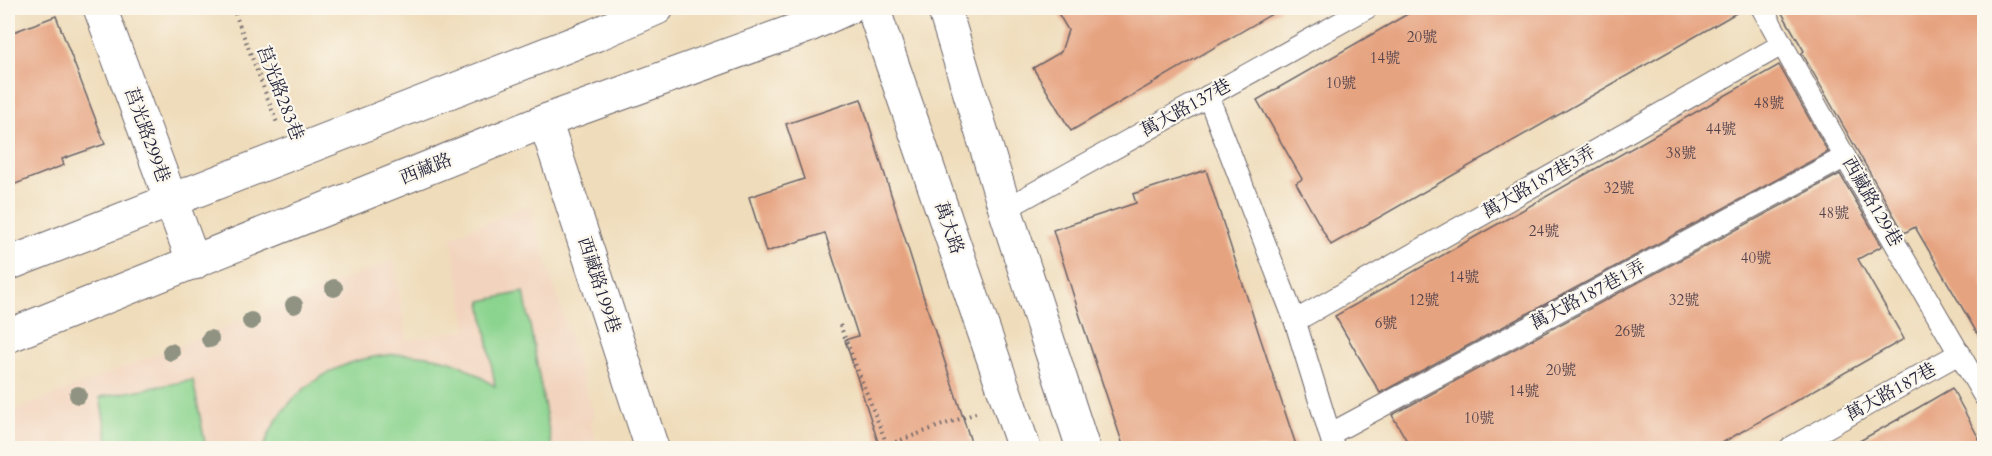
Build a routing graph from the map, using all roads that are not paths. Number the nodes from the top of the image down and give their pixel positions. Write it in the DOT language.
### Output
graph roads {
  1 [pos="100,8"];
  2 [pos="847,8"];
  3 [pos="873,8"];
  4 [pos="944,8"];
  5 [pos="1364,8"];
  6 [pos="1762,8"];
  7 [pos="639,11"];
  8 [pos="1783,44"];
  9 [pos="1208,96"];
  10 [pos="545,121"];
  11 [pos="1845,157"];
  12 [pos="171,201"];
  13 [pos="1005,209"];
  14 [pos="194,263"];
  15 [pos="8,264"];
  16 [pos="1295,321"];
  17 [pos="8,336"];
  18 [pos="1960,353"];
  19 [pos="1984,396"];
  20 [pos="1332,441"];
  21 [pos="652,448"];
  22 [pos="1024,448"];
  23 [pos="1083,448"];
  24 [pos="1790,448"];
  1 -- 12 [label="street, 莒光路299巷"];
  2 -- 10 [label="street, 西藏路"];
  3 -- 22 [label="street, 萬大路"];
  4 -- 13 [label="street"];
  5 -- 9 [label="lane, 萬大路137巷"];
  6 -- 8 [label="lane, 西藏路129巷"];
  7 -- 12 [label="street"];
  8 -- 11 [label="lane, 西藏路129巷"];
  8 -- 16 [label="lane, 萬大路187巷3弄"];
  9 -- 13 [label="lane, 萬大路137巷"];
  9 -- 16 [label="lane"];
  10 -- 14 [label="street, 西藏路"];
  10 -- 21 [label="street, 西藏路199巷"];
  11 -- 18 [label="lane, 西藏路129巷"];
  11 -- 20 [label="lane, 萬大路187巷1弄"];
  12 -- 14 [label="street, 莒光路299巷"];
  12 -- 15 [label="street"];
  13 -- 23 [label="street"];
  14 -- 17 [label="street, 西藏路"];
  16 -- 20 [label="lane"];
  18 -- 19 [label="lane, 西藏路129巷"];
  18 -- 24 [label="lane, 萬大路187巷"];
}
